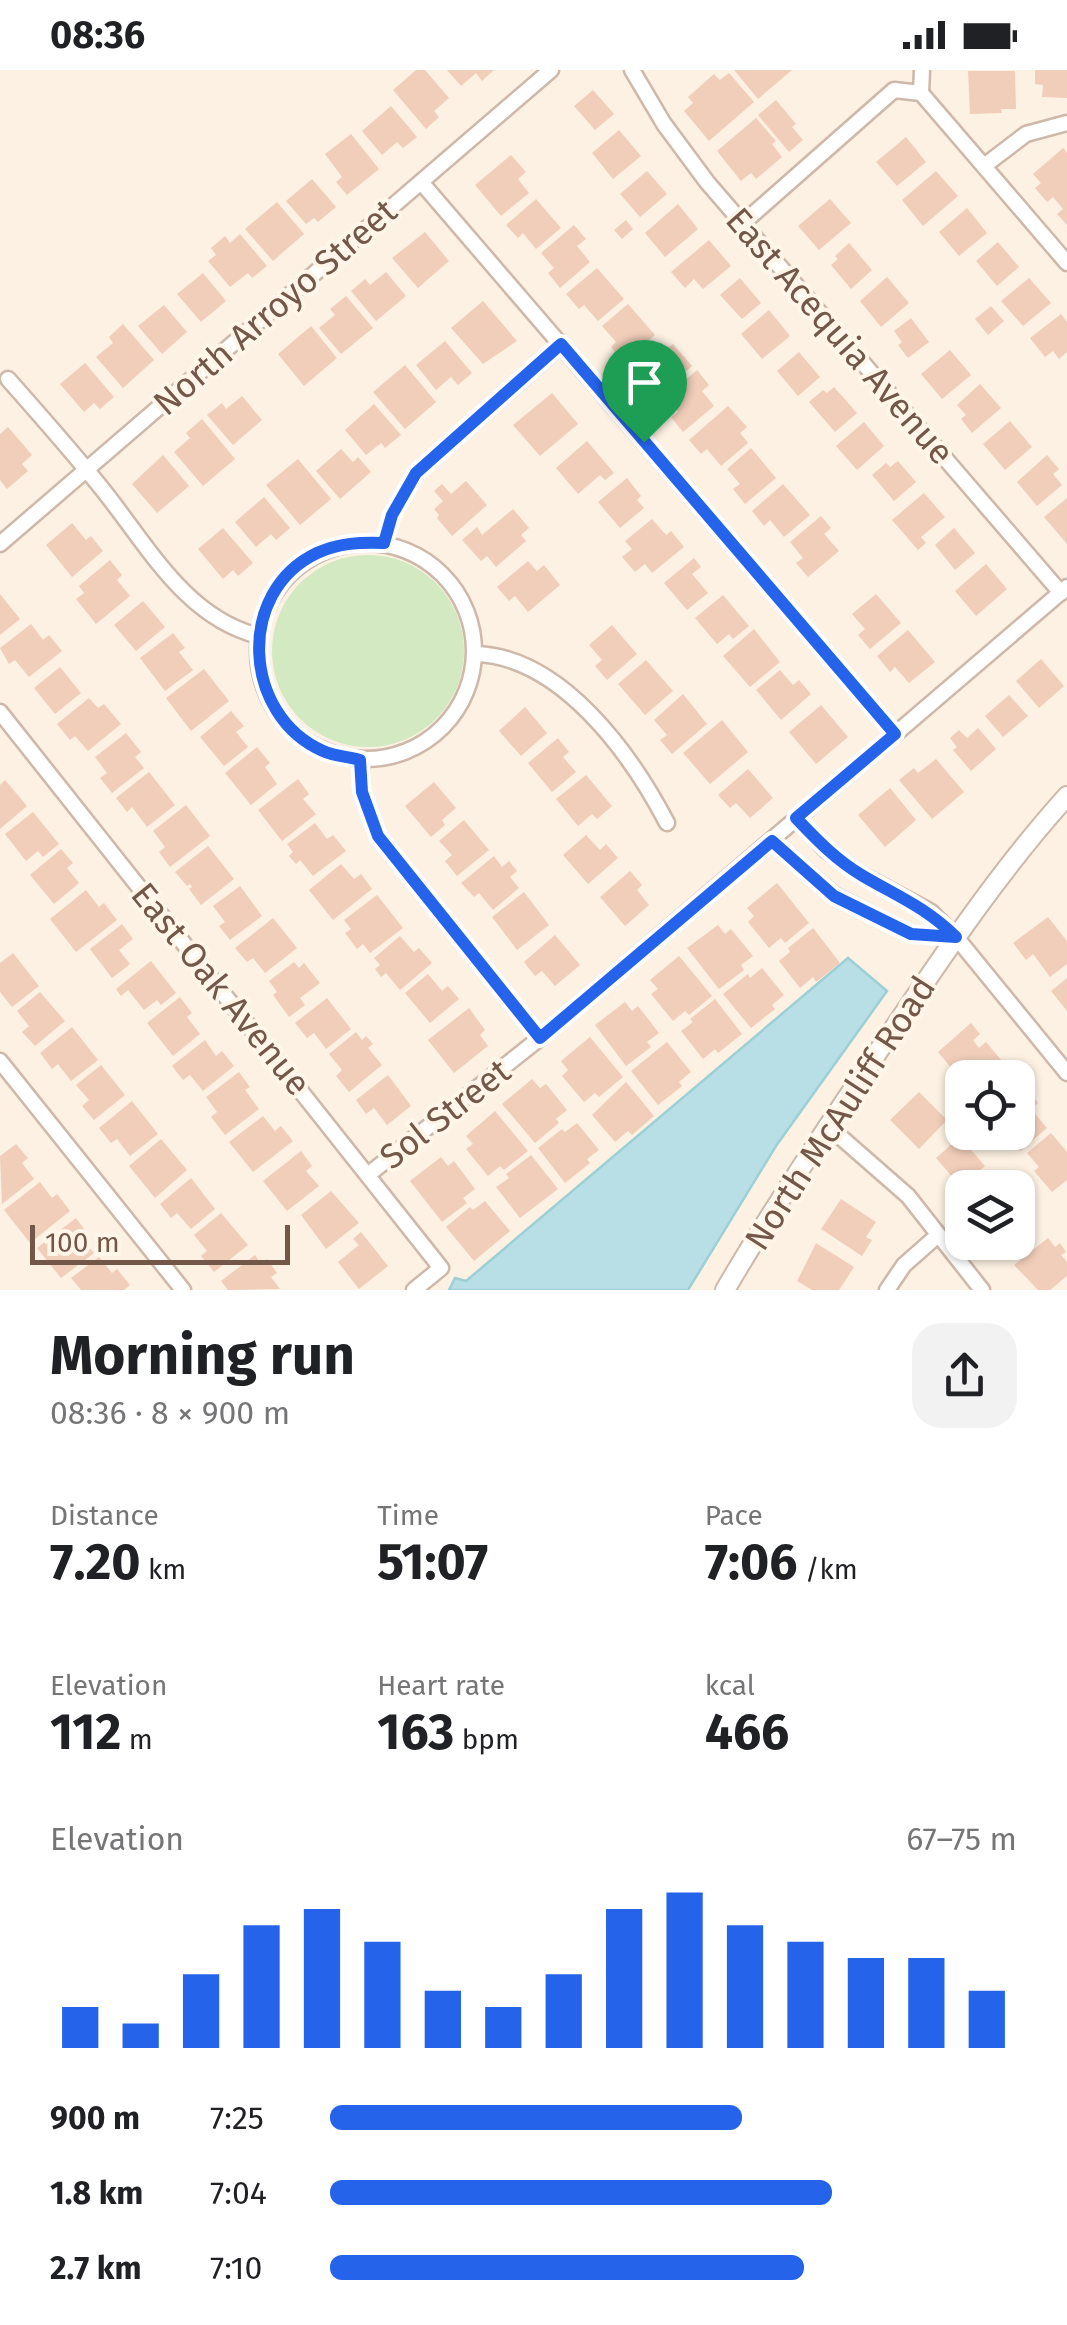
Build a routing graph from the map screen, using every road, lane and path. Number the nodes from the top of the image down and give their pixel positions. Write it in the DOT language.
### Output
graph roads {
  1 [pos="551,70"];
  2 [pos="632,70"];
  3 [pos="894,70"];
  4 [pos="922,70"];
  5 [pos="907,91"];
  6 [pos="1067,122"];
  7 [pos="984,166"];
  8 [pos="421,182"];
  9 [pos="742,223"];
  10 [pos="1067,263"];
  11 [pos="561,344"];
  12 [pos="8,379"];
  13 [pos="86,470"];
  14 [pos="384,543"];
  15 [pos="0,544"];
  16 [pos="1064,590"];
  17 [pos="259,636"];
  18 [pos="475,654"];
  19 [pos="0,712"];
  20 [pos="895,734"];
  21 [pos="360,760"];
  22 [pos="1067,796"];
  23 [pos="796,818"];
  24 [pos="667,824"];
  25 [pos="772,841"];
  26 [pos="956,937"];
  27 [pos="540,1038"];
  28 [pos="0,1061"];
  29 [pos="1067,1073"];
  30 [pos="828,1126"];
  31 [pos="369,1174"];
  32 [pos="938,1235"];
  33 [pos="182,1290"];
  34 [pos="414,1290"];
  35 [pos="725,1290"];
  36 [pos="887,1290"];
  37 [pos="982,1290"];
  1 -- 8 [label="street, North Arroyo Street"];
  2 -- 9 [label="street, East Acequia Avenue"];
  3 -- 5 [label="street"];
  4 -- 5 [label="street"];
  5 -- 7 [label="street"];
  5 -- 9 [label="street"];
  6 -- 7 [label="street"];
  7 -- 10 [label="street"];
  8 -- 11 [label="street"];
  8 -- 13 [label="street, North Arroyo Street"];
  9 -- 16 [label="street, East Acequia Avenue"];
  11 -- 14 [label="street"];
  11 -- 20 [label="street"];
  12 -- 13 [label="street"];
  13 -- 15 [label="street, North Arroyo Street"];
  13 -- 17 [label="street"];
  14 -- 17 [label="street"];
  14 -- 18 [label="street"];
  16 -- 20 [label="street, Sol Street"];
  17 -- 21 [label="street"];
  18 -- 21 [label="street"];
  18 -- 24 [label="street"];
  19 -- 31 [label="street, East Oak Avenue"];
  20 -- 23 [label="street, Sol Street"];
  21 -- 27 [label="street"];
  22 -- 26 [label="street, North McAuliff Road"];
  23 -- 25 [label="street, Sol Street"];
  23 -- 26 [label="street"];
  25 -- 26 [label="street"];
  25 -- 27 [label="street, Sol Street"];
  26 -- 29 [label="street"];
  26 -- 30 [label="street, North McAuliff Road"];
  27 -- 31 [label="street, Sol Street"];
  28 -- 33 [label="street"];
  30 -- 32 [label="street"];
  30 -- 35 [label="street, North McAuliff Road"];
  31 -- 34 [label="street, East Oak Avenue"];
  32 -- 36 [label="street"];
  32 -- 37 [label="street"];
}
